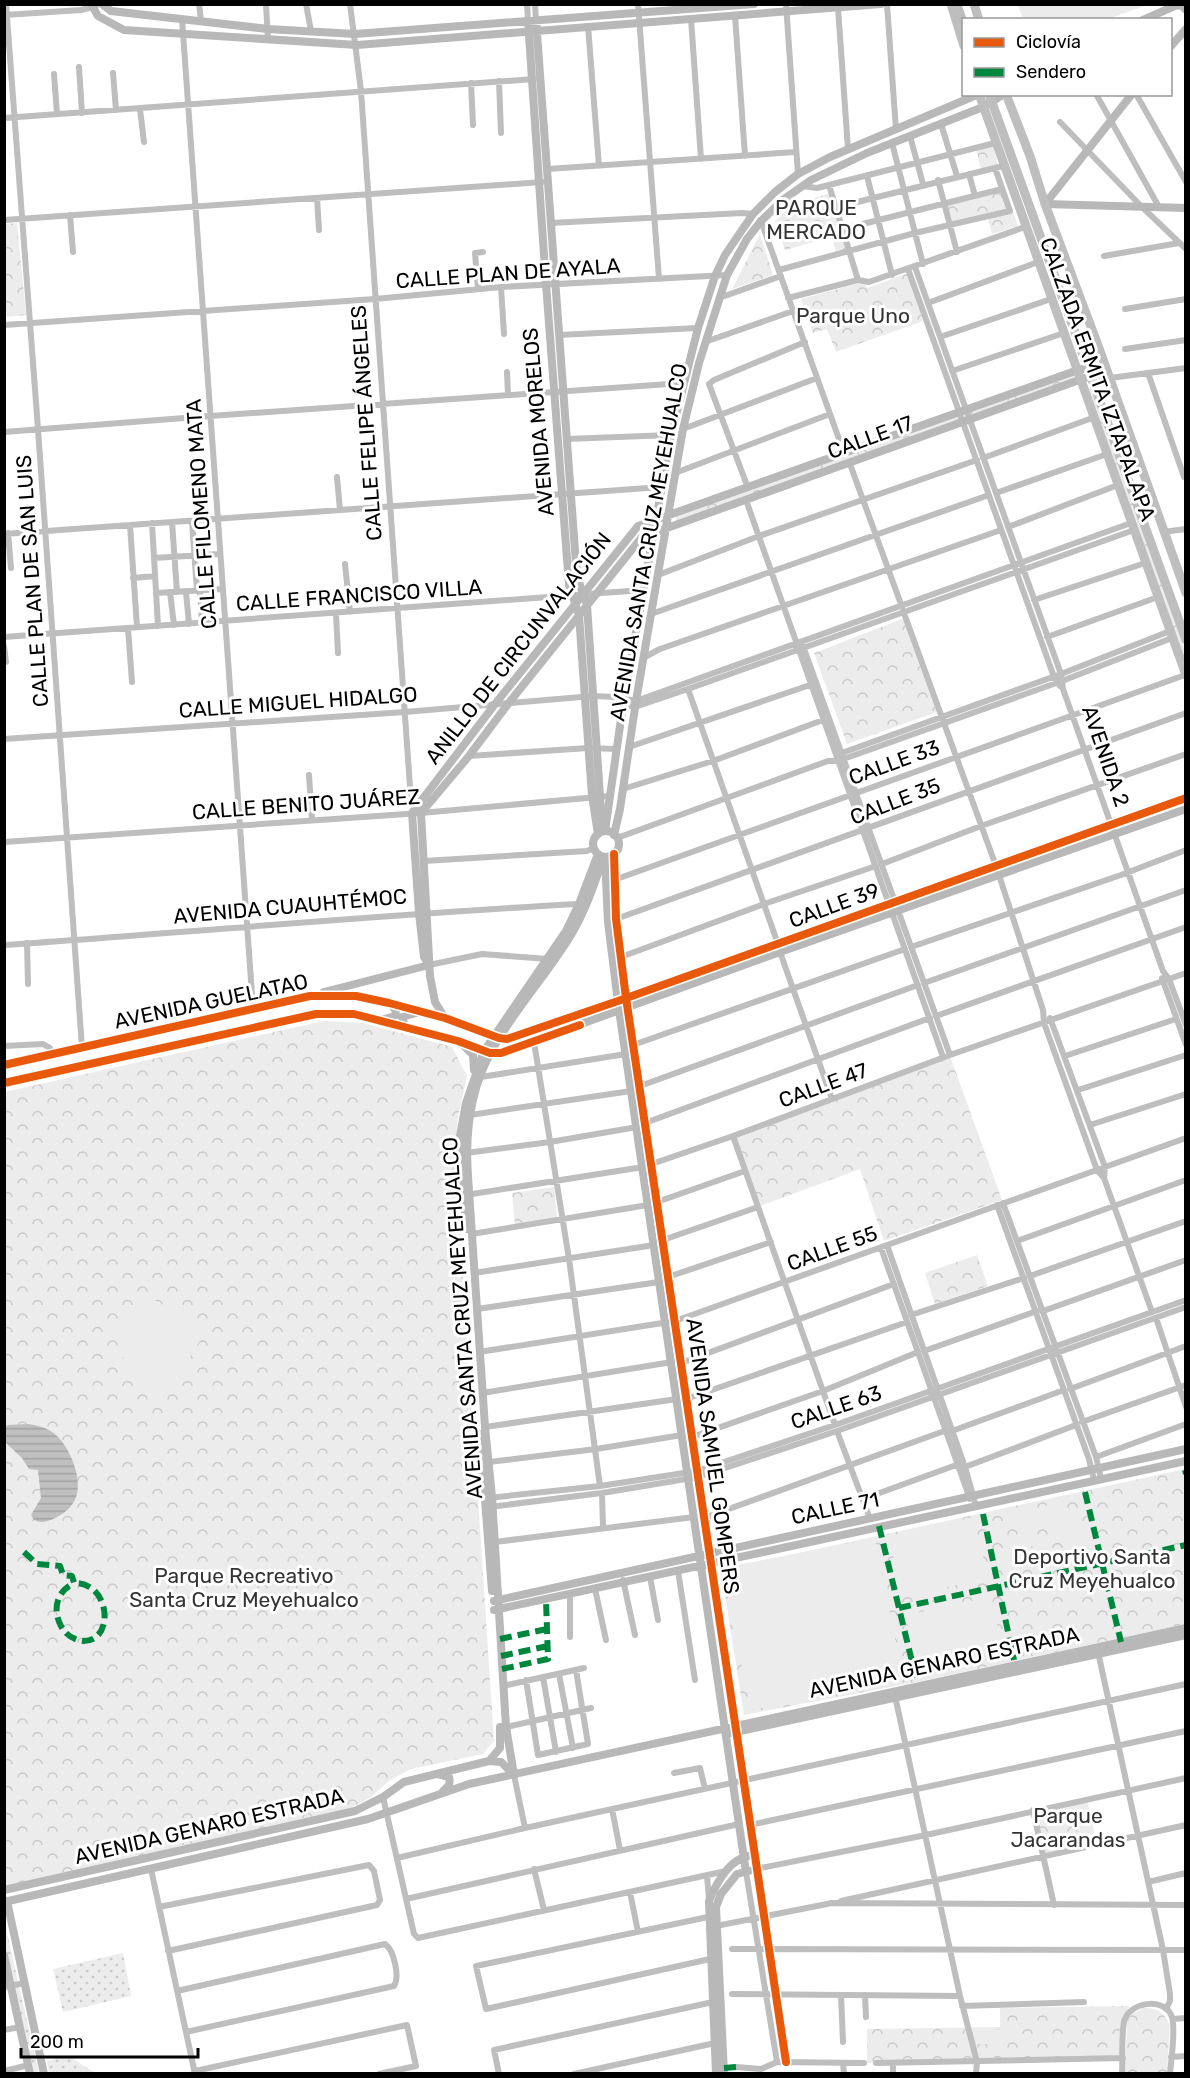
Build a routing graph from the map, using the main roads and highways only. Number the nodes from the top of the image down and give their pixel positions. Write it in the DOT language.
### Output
graph roads {
  1 [pos="952,4"];
  2 [pos="962,21"];
  3 [pos="962,42"];
  4 [pos="979,96"];
  5 [pos="1006,96"];
  6 [pos="990,98"];
  7 [pos="1082,369"];
  8 [pos="1090,378"];
  9 [pos="1185,593"];
  10 [pos="1185,640"];
  11 [pos="1185,675"];
  1 -- 2 [label="main road"];
  1 -- 3 [label="main road"];
  4 -- 7 [label="main road, CALZADA ERMITA IZTAPALAPA"];
  5 -- 9 [label="main road, CALZADA ERMITA IZTAPALAPA"];
  6 -- 7 [label="main road, CALZADA ERMITA IZTAPALAPA"];
  7 -- 8 [label="main road, CALZADA ERMITA IZTAPALAPA"];
  8 -- 10 [label="main road, CALZADA ERMITA IZTAPALAPA"];
  8 -- 11 [label="main road, CALZADA ERMITA IZTAPALAPA"];
}
